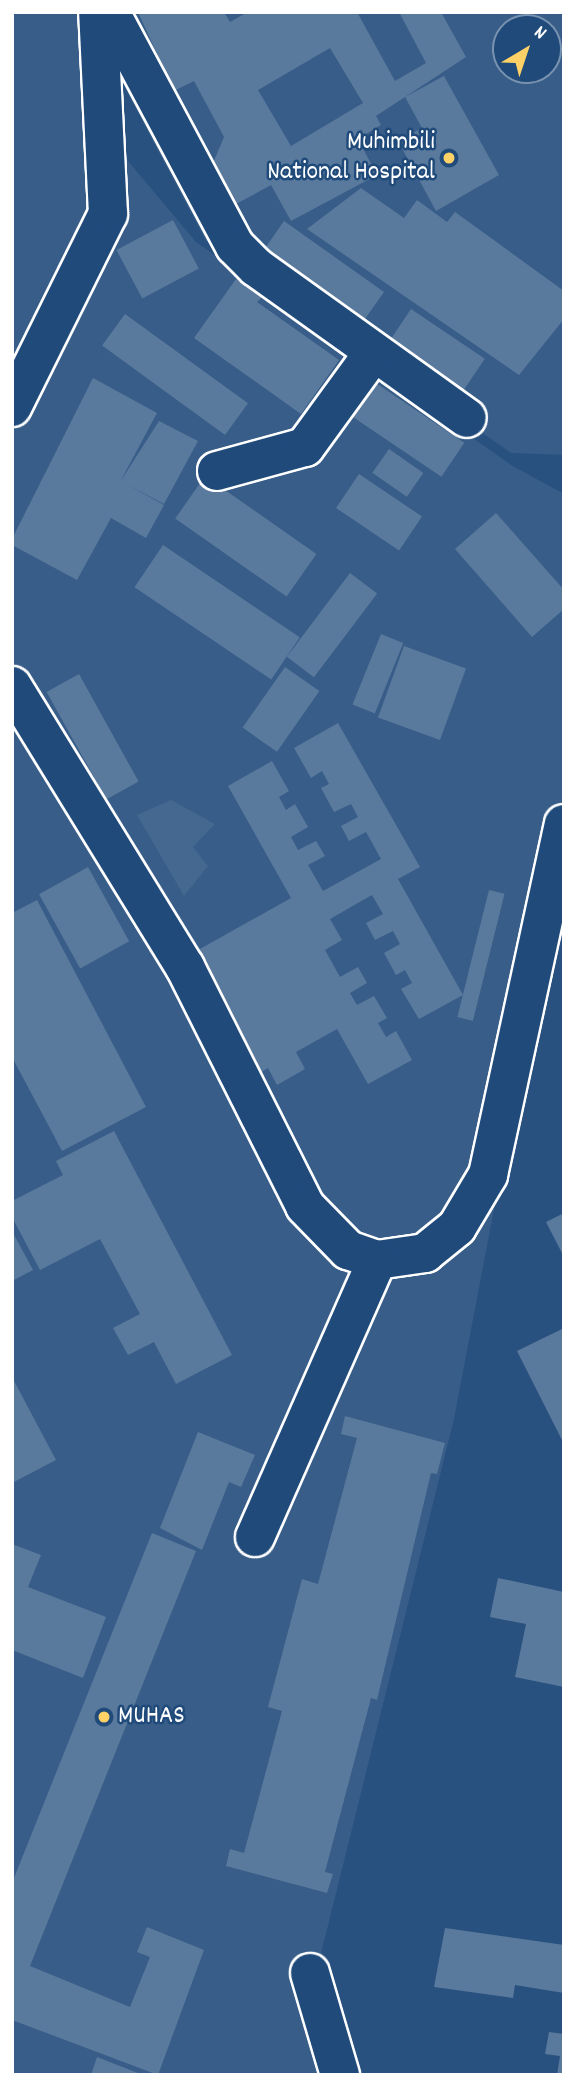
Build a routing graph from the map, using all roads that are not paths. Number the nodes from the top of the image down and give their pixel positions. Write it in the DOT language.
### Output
graph roads {
  1 [pos="99,12"];
  2 [pos="110,12"];
  3 [pos="374,352"];
  4 [pos="12,408"];
  5 [pos="467,418"];
  6 [pos="217,471"];
  7 [pos="12,686"];
  8 [pos="564,824"];
  9 [pos="377,1260"];
  10 [pos="255,1537"];
  11 [pos="310,1973"];
  12 [pos="340,2075"];
  1 -- 4 [label="street"];
  2 -- 3 [label="street"];
  3 -- 5 [label="street"];
  3 -- 6 [label="street"];
  7 -- 9 [label="street"];
  8 -- 9 [label="street"];
  9 -- 10 [label="street"];
  11 -- 12 [label="street"];
}
